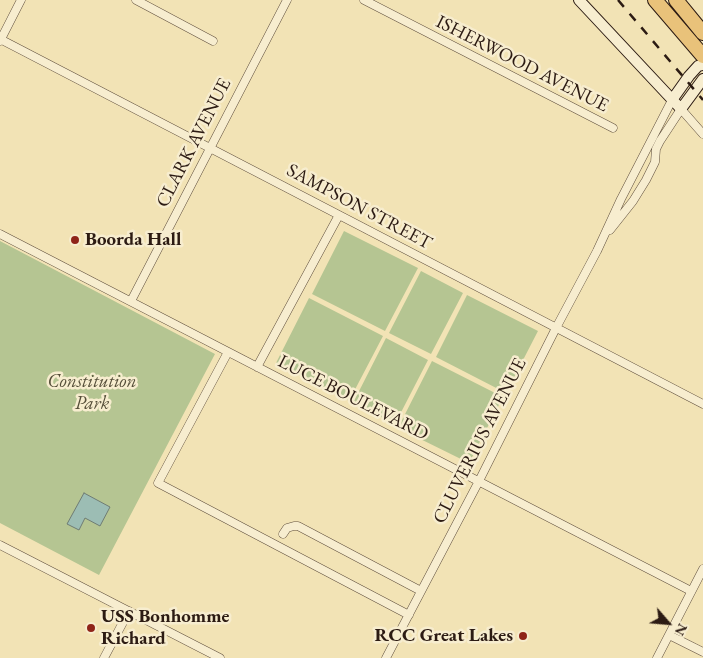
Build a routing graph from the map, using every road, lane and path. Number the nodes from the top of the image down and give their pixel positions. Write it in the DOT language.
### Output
graph roads {
  1 [pos="21,0"];
  2 [pos="136,0"];
  3 [pos="286,0"];
  4 [pos="364,0"];
  5 [pos="579,0"];
  6 [pos="655,0"];
  7 [pos="676,0"];
  8 [pos="703,33"];
  9 [pos="0,40"];
  10 [pos="213,41"];
  11 [pos="703,56"];
  12 [pos="703,65"];
  13 [pos="703,79"];
  14 [pos="672,100"];
  15 [pos="681,109"];
  16 [pos="614,128"];
  17 [pos="703,134"];
  18 [pos="210,148"];
  19 [pos="339,215"];
  20 [pos="0,234"];
  21 [pos="603,239"];
  22 [pos="131,302"];
  23 [pos="556,328"];
  24 [pos="228,352"];
  25 [pos="257,367"];
  26 [pos="703,404"];
  27 [pos="479,481"];
  28 [pos="283,534"];
  29 [pos="0,545"];
  30 [pos="703,569"];
  31 [pos="422,591"];
  32 [pos="692,591"];
  33 [pos="129,611"];
  34 [pos="409,615"];
  35 [pos="669,635"];
  36 [pos="703,652"];
  37 [pos="104,658"];
  38 [pos="220,658"];
  39 [pos="386,658"];
  40 [pos="657,658"];
  1 -- 9 [label="street"];
  2 -- 10 [label="street"];
  3 -- 18 [label="street, CLARK AVENUE"];
  4 -- 16 [label="street, ISHERWOOD AVENUE"];
  5 -- 14 [label="main road"];
  6 -- 11 [label="highway"];
  7 -- 8 [label="highway"];
  9 -- 18 [label="street, SAMPSON STREET"];
  12 -- 14 [label="main road"];
  13 -- 15 [label="main road"];
  14 -- 15 [label="main road"];
  14 -- 21 [label="street, CLUVERIUS AVENUE"];
  15 -- 17 [label="street"];
  15 -- 21 [label="street, CLUVERIUS AVENUE"];
  18 -- 19 [label="street, SAMPSON STREET"];
  18 -- 22 [label="street, CLARK AVENUE"];
  19 -- 23 [label="street, SAMPSON STREET"];
  19 -- 25 [label="street"];
  20 -- 22 [label="street, LUCE BOULEVARD"];
  21 -- 23 [label="street, CLUVERIUS AVENUE"];
  22 -- 24 [label="street, LUCE BOULEVARD"];
  23 -- 26 [label="street, SAMPSON STREET"];
  23 -- 27 [label="street, CLUVERIUS AVENUE"];
  24 -- 25 [label="street, LUCE BOULEVARD"];
  24 -- 34 [label="street"];
  25 -- 27 [label="street, LUCE BOULEVARD"];
  27 -- 31 [label="street, CLUVERIUS AVENUE"];
  27 -- 32 [label="street, LUCE BOULEVARD"];
  28 -- 31 [label="street"];
  29 -- 33 [label="street"];
  30 -- 32 [label="street"];
  31 -- 34 [label="street, CLUVERIUS AVENUE"];
  32 -- 35 [label="street"];
  33 -- 37 [label="street"];
  33 -- 38 [label="street"];
  34 -- 39 [label="street, CLUVERIUS AVENUE"];
  35 -- 36 [label="street"];
  35 -- 40 [label="street"];
}
